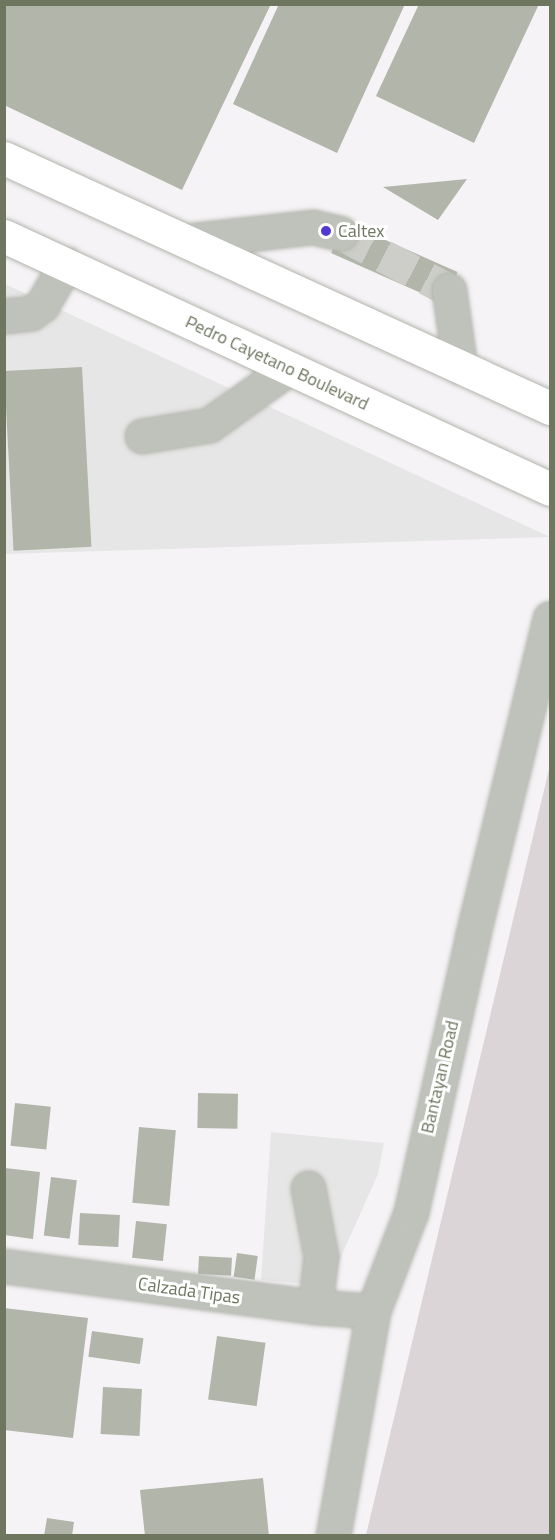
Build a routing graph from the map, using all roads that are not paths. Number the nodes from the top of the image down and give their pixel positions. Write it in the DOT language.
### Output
graph roads {
  1 [pos="4,158"];
  2 [pos="340,233"];
  3 [pos="4,236"];
  4 [pos="186,241"];
  5 [pos="66,264"];
  6 [pos="449,290"];
  7 [pos="4,316"];
  8 [pos="460,367"];
  9 [pos="289,368"];
  10 [pos="550,408"];
  11 [pos="142,436"];
  12 [pos="550,489"];
  13 [pos="550,618"];
  14 [pos="308,1188"];
  15 [pos="4,1266"];
  16 [pos="315,1307"];
  17 [pos="373,1311"];
  18 [pos="333,1536"];
  1 -- 4 [label="main road"];
  2 -- 4 [label="street"];
  3 -- 5 [label="main road, Pedro Cayetano Boulevard"];
  4 -- 8 [label="main road"];
  5 -- 7 [label="street"];
  5 -- 9 [label="main road, Pedro Cayetano Boulevard"];
  6 -- 8 [label="street"];
  8 -- 10 [label="main road"];
  9 -- 11 [label="street"];
  9 -- 12 [label="main road, Pedro Cayetano Boulevard"];
  13 -- 17 [label="street, Bantayan Road"];
  14 -- 16 [label="street"];
  15 -- 16 [label="street, Calzada Tipas"];
  16 -- 17 [label="street, Calzada Tipas"];
  17 -- 18 [label="street, Bantayan Road"];
}
